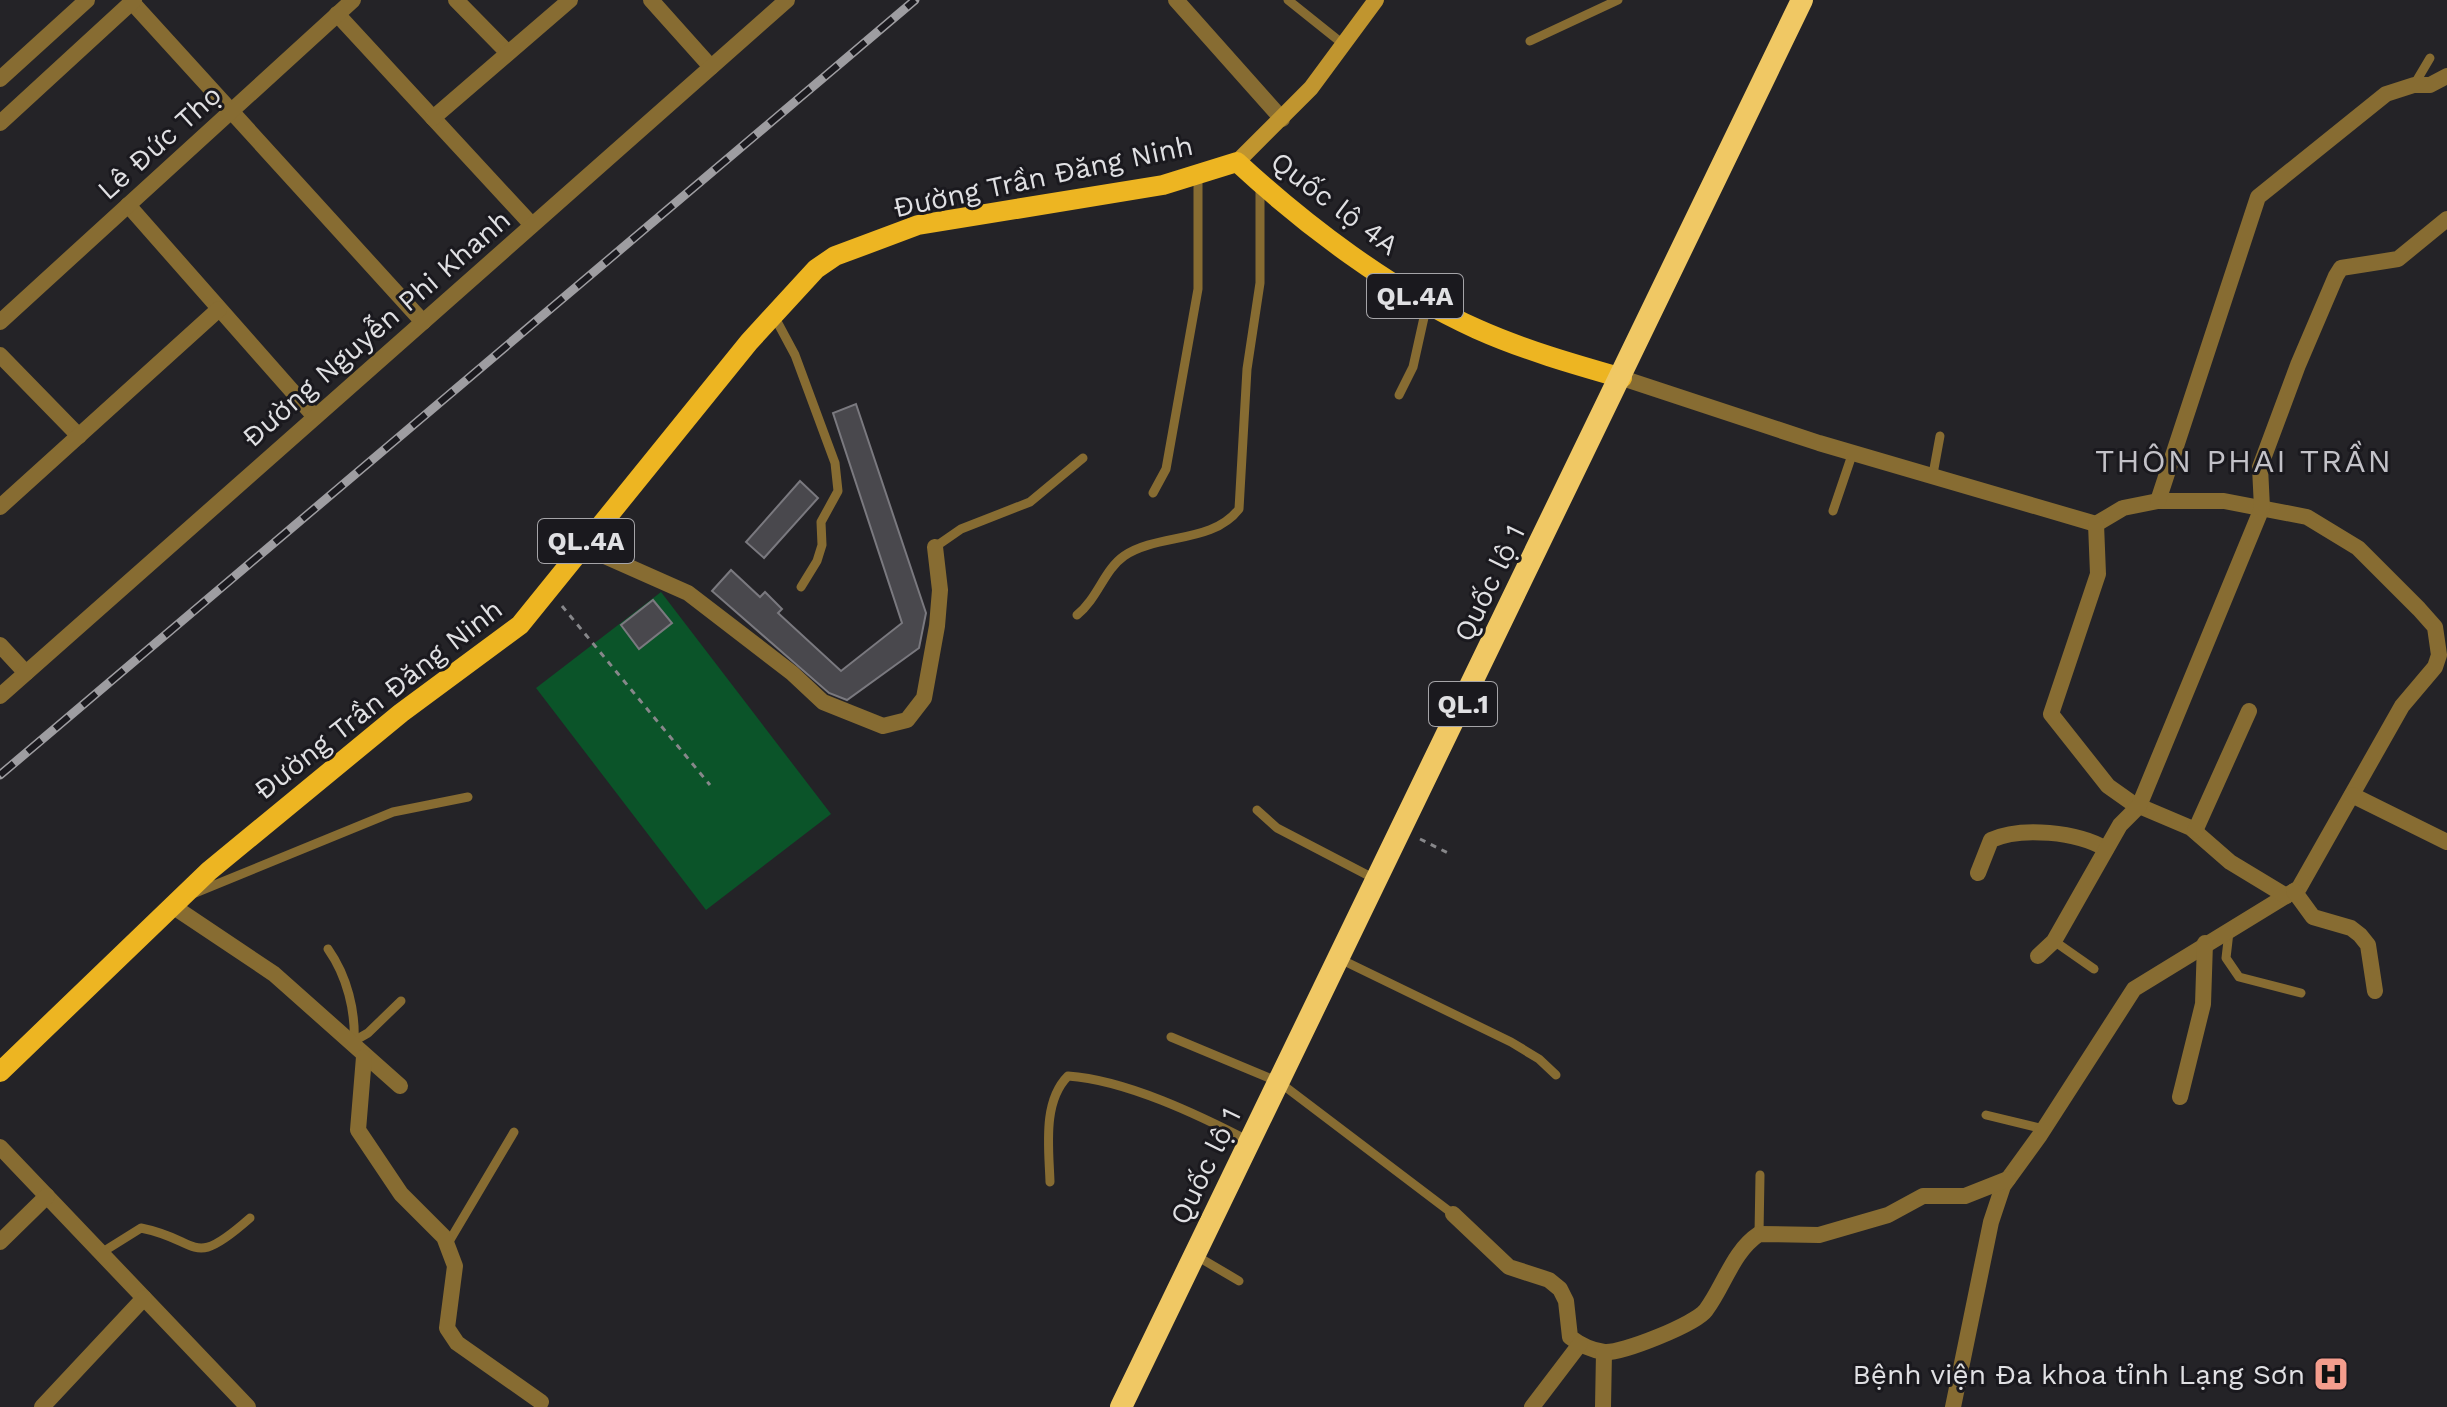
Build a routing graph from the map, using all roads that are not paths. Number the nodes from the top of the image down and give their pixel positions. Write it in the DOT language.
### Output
graph roads {
  1 [pos="87,0"];
  2 [pos="353,0"];
  3 [pos="456,0"];
  4 [pos="570,0"];
  5 [pos="651,0"];
  6 [pos="787,0"];
  7 [pos="1176,0"];
  8 [pos="1288,0"];
  9 [pos="1376,0"];
  10 [pos="1618,0"];
  11 [pos="1802,0"];
  12 [pos="132,1"];
  13 [pos="337,14"];
  14 [pos="1530,41"];
  15 [pos="1343,44"];
  16 [pos="508,53"];
  17 [pos="2430,58"];
  18 [pos="711,67"];
  19 [pos="2447,76"];
  20 [pos="0,79"];
  21 [pos="2414,85"];
  22 [pos="233,109"];
  23 [pos="433,118"];
  24 [pos="1282,119"];
  25 [pos="0,123"];
  26 [pos="1237,162"];
  27 [pos="1198,174"];
  28 [pos="1260,183"];
  29 [pos="128,205"];
  30 [pos="2447,219"];
  31 [pos="532,225"];
  32 [pos="1427,304"];
  33 [pos="219,309"];
  34 [pos="773,314"];
  35 [pos="0,322"];
  36 [pos="423,322"];
  37 [pos="0,355"];
  38 [pos="1622,378"];
  39 [pos="1399,395"];
  40 [pos="315,417"];
  41 [pos="79,436"];
  42 [pos="1940,436"];
  43 [pos="1853,452"];
  44 [pos="1083,458"];
  45 [pos="1933,474"];
  46 [pos="1153,493"];
  47 [pos="2158,501"];
  48 [pos="0,507"];
  49 [pos="2262,508"];
  50 [pos="1833,511"];
  51 [pos="2096,524"];
  52 [pos="582,546"];
  53 [pos="935,547"];
  54 [pos="801,587"];
  55 [pos="1077,615"];
  56 [pos="0,645"];
  57 [pos="2443,646"];
  58 [pos="26,673"];
  59 [pos="0,696"];
  60 [pos="2249,711"];
  61 [pos="2352,795"];
  62 [pos="468,797"];
  63 [pos="2139,806"];
  64 [pos="1257,810"];
  65 [pos="2195,831"];
  66 [pos="2447,842"];
  67 [pos="2106,849"];
  68 [pos="1978,873"];
  69 [pos="1378,881"];
  70 [pos="2290,893"];
  71 [pos="179,902"];
  72 [pos="2230,928"];
  73 [pos="2054,941"];
  74 [pos="2205,943"];
  75 [pos="328,949"];
  76 [pos="2038,956"];
  77 [pos="1340,959"];
  78 [pos="2094,969"];
  79 [pos="2375,991"];
  80 [pos="2301,993"];
  81 [pos="401,1001"];
  82 [pos="1171,1037"];
  83 [pos="358,1049"];
  84 [pos="0,1072"];
  85 [pos="1556,1075"];
  86 [pos="1279,1082"];
  87 [pos="400,1086"];
  88 [pos="2180,1097"];
  89 [pos="1986,1115"];
  90 [pos="2044,1129"];
  91 [pos="514,1132"];
  92 [pos="1251,1142"];
  93 [pos="0,1147"];
  94 [pos="1760,1175"];
  95 [pos="2008,1179"];
  96 [pos="1050,1182"];
  97 [pos="47,1196"];
  98 [pos="1453,1214"];
  99 [pos="250,1218"];
  100 [pos="1759,1234"];
  101 [pos="0,1242"];
  102 [pos="447,1245"];
  103 [pos="101,1253"];
  104 [pos="1195,1255"];
  105 [pos="1239,1281"];
  106 [pos="144,1298"];
  107 [pos="1580,1344"];
  108 [pos="1604,1352"];
  109 [pos="541,1402"];
  110 [pos="237,1403"];
  111 [pos="42,1407"];
  112 [pos="1121,1407"];
  113 [pos="1532,1407"];
  114 [pos="1603,1407"];
  115 [pos="1953,1407"];
  1 -- 20 [label="street"];
  2 -- 13 [label="street, Lê Đức Thọ"];
  3 -- 16 [label="street"];
  4 -- 16 [label="street"];
  5 -- 18 [label="street"];
  6 -- 18 [label="street, Đường Nguyễn Phi Khanh"];
  7 -- 24 [label="street"];
  8 -- 15 [label="lane"];
  9 -- 15 [label="main road"];
  10 -- 14 [label="lane"];
  11 -- 38 [label="highway, Quốc lộ 1 / QL.1"];
  12 -- 22 [label="street"];
  12 -- 25 [label="street"];
  13 -- 22 [label="street, Lê Đức Thọ"];
  13 -- 23 [label="street"];
  15 -- 24 [label="main road"];
  16 -- 23 [label="street"];
  17 -- 21 [label="lane"];
  18 -- 31 [label="street, Đường Nguyễn Phi Khanh"];
  19 -- 21 [label="street"];
  21 -- 47 [label="street"];
  22 -- 29 [label="street, Lê Đức Thọ"];
  22 -- 36 [label="street"];
  23 -- 31 [label="street"];
  24 -- 26 [label="main road"];
  26 -- 27 [label="main road, Đường Trần Đăng Ninh / QL.4A"];
  26 -- 28 [label="main road, Quốc lộ 4A / QL.4A"];
  27 -- 34 [label="main road, Đường Trần Đăng Ninh / QL.4A"];
  27 -- 46 [label="lane"];
  28 -- 32 [label="main road, Quốc lộ 4A / QL.4A"];
  28 -- 55 [label="lane"];
  29 -- 33 [label="street"];
  29 -- 35 [label="street, Lê Đức Thọ"];
  30 -- 49 [label="street"];
  31 -- 36 [label="street, Đường Nguyễn Phi Khanh"];
  32 -- 38 [label="main road, Quốc lộ 4A / QL.4A"];
  32 -- 39 [label="lane"];
  33 -- 40 [label="street"];
  33 -- 41 [label="street"];
  34 -- 52 [label="main road, Đường Trần Đăng Ninh / QL.4A"];
  34 -- 54 [label="lane"];
  36 -- 40 [label="street, Đường Nguyễn Phi Khanh"];
  37 -- 41 [label="street"];
  38 -- 43 [label="street"];
  38 -- 69 [label="highway, Quốc lộ 1 / QL.1"];
  40 -- 58 [label="street, Đường Nguyễn Phi Khanh"];
  41 -- 48 [label="street"];
  42 -- 45 [label="lane"];
  43 -- 45 [label="street"];
  43 -- 50 [label="lane"];
  44 -- 53 [label="lane"];
  45 -- 51 [label="street"];
  47 -- 49 [label="street"];
  47 -- 51 [label="street"];
  49 -- 57 [label="street"];
  49 -- 63 [label="street"];
  51 -- 63 [label="street"];
  52 -- 53 [label="street"];
  52 -- 71 [label="main road, Đường Trần Đăng Ninh / QL.4A"];
  56 -- 58 [label="street"];
  57 -- 61 [label="street"];
  58 -- 59 [label="street, Đường Nguyễn Phi Khanh"];
  60 -- 65 [label="street"];
  61 -- 66 [label="street"];
  61 -- 70 [label="street"];
  62 -- 71 [label="lane"];
  63 -- 65 [label="street"];
  63 -- 67 [label="street"];
  64 -- 69 [label="lane"];
  65 -- 70 [label="street"];
  67 -- 68 [label="street"];
  67 -- 73 [label="street"];
  69 -- 77 [label="highway, Quốc lộ 1 / QL.1"];
  70 -- 72 [label="street"];
  70 -- 79 [label="street"];
  71 -- 83 [label="street"];
  71 -- 84 [label="main road, Đường Trần Đăng Ninh / QL.4A"];
  72 -- 74 [label="street"];
  72 -- 80 [label="lane"];
  73 -- 76 [label="street"];
  73 -- 78 [label="lane"];
  74 -- 88 [label="street"];
  74 -- 90 [label="street"];
  75 -- 83 [label="lane"];
  77 -- 85 [label="lane"];
  77 -- 86 [label="highway, Quốc lộ 1 / QL.1"];
  81 -- 83 [label="lane"];
  82 -- 86 [label="lane"];
  83 -- 87 [label="street"];
  83 -- 102 [label="street"];
  86 -- 92 [label="highway, Quốc lộ 1 / QL.1"];
  86 -- 98 [label="lane"];
  89 -- 90 [label="lane"];
  90 -- 95 [label="street"];
  91 -- 102 [label="lane"];
  92 -- 96 [label="lane"];
  92 -- 104 [label="highway, Quốc lộ 1 / QL.1"];
  93 -- 97 [label="street"];
  94 -- 100 [label="lane"];
  95 -- 100 [label="street"];
  95 -- 115 [label="street"];
  97 -- 101 [label="street"];
  97 -- 103 [label="street"];
  98 -- 107 [label="street"];
  99 -- 103 [label="lane"];
  100 -- 108 [label="street"];
  102 -- 109 [label="street"];
  103 -- 106 [label="street"];
  104 -- 105 [label="lane"];
  104 -- 112 [label="highway, Quốc lộ 1 / QL.1"];
  106 -- 110 [label="street"];
  106 -- 111 [label="street"];
  107 -- 108 [label="street"];
  107 -- 113 [label="street"];
  108 -- 114 [label="street"];
}
